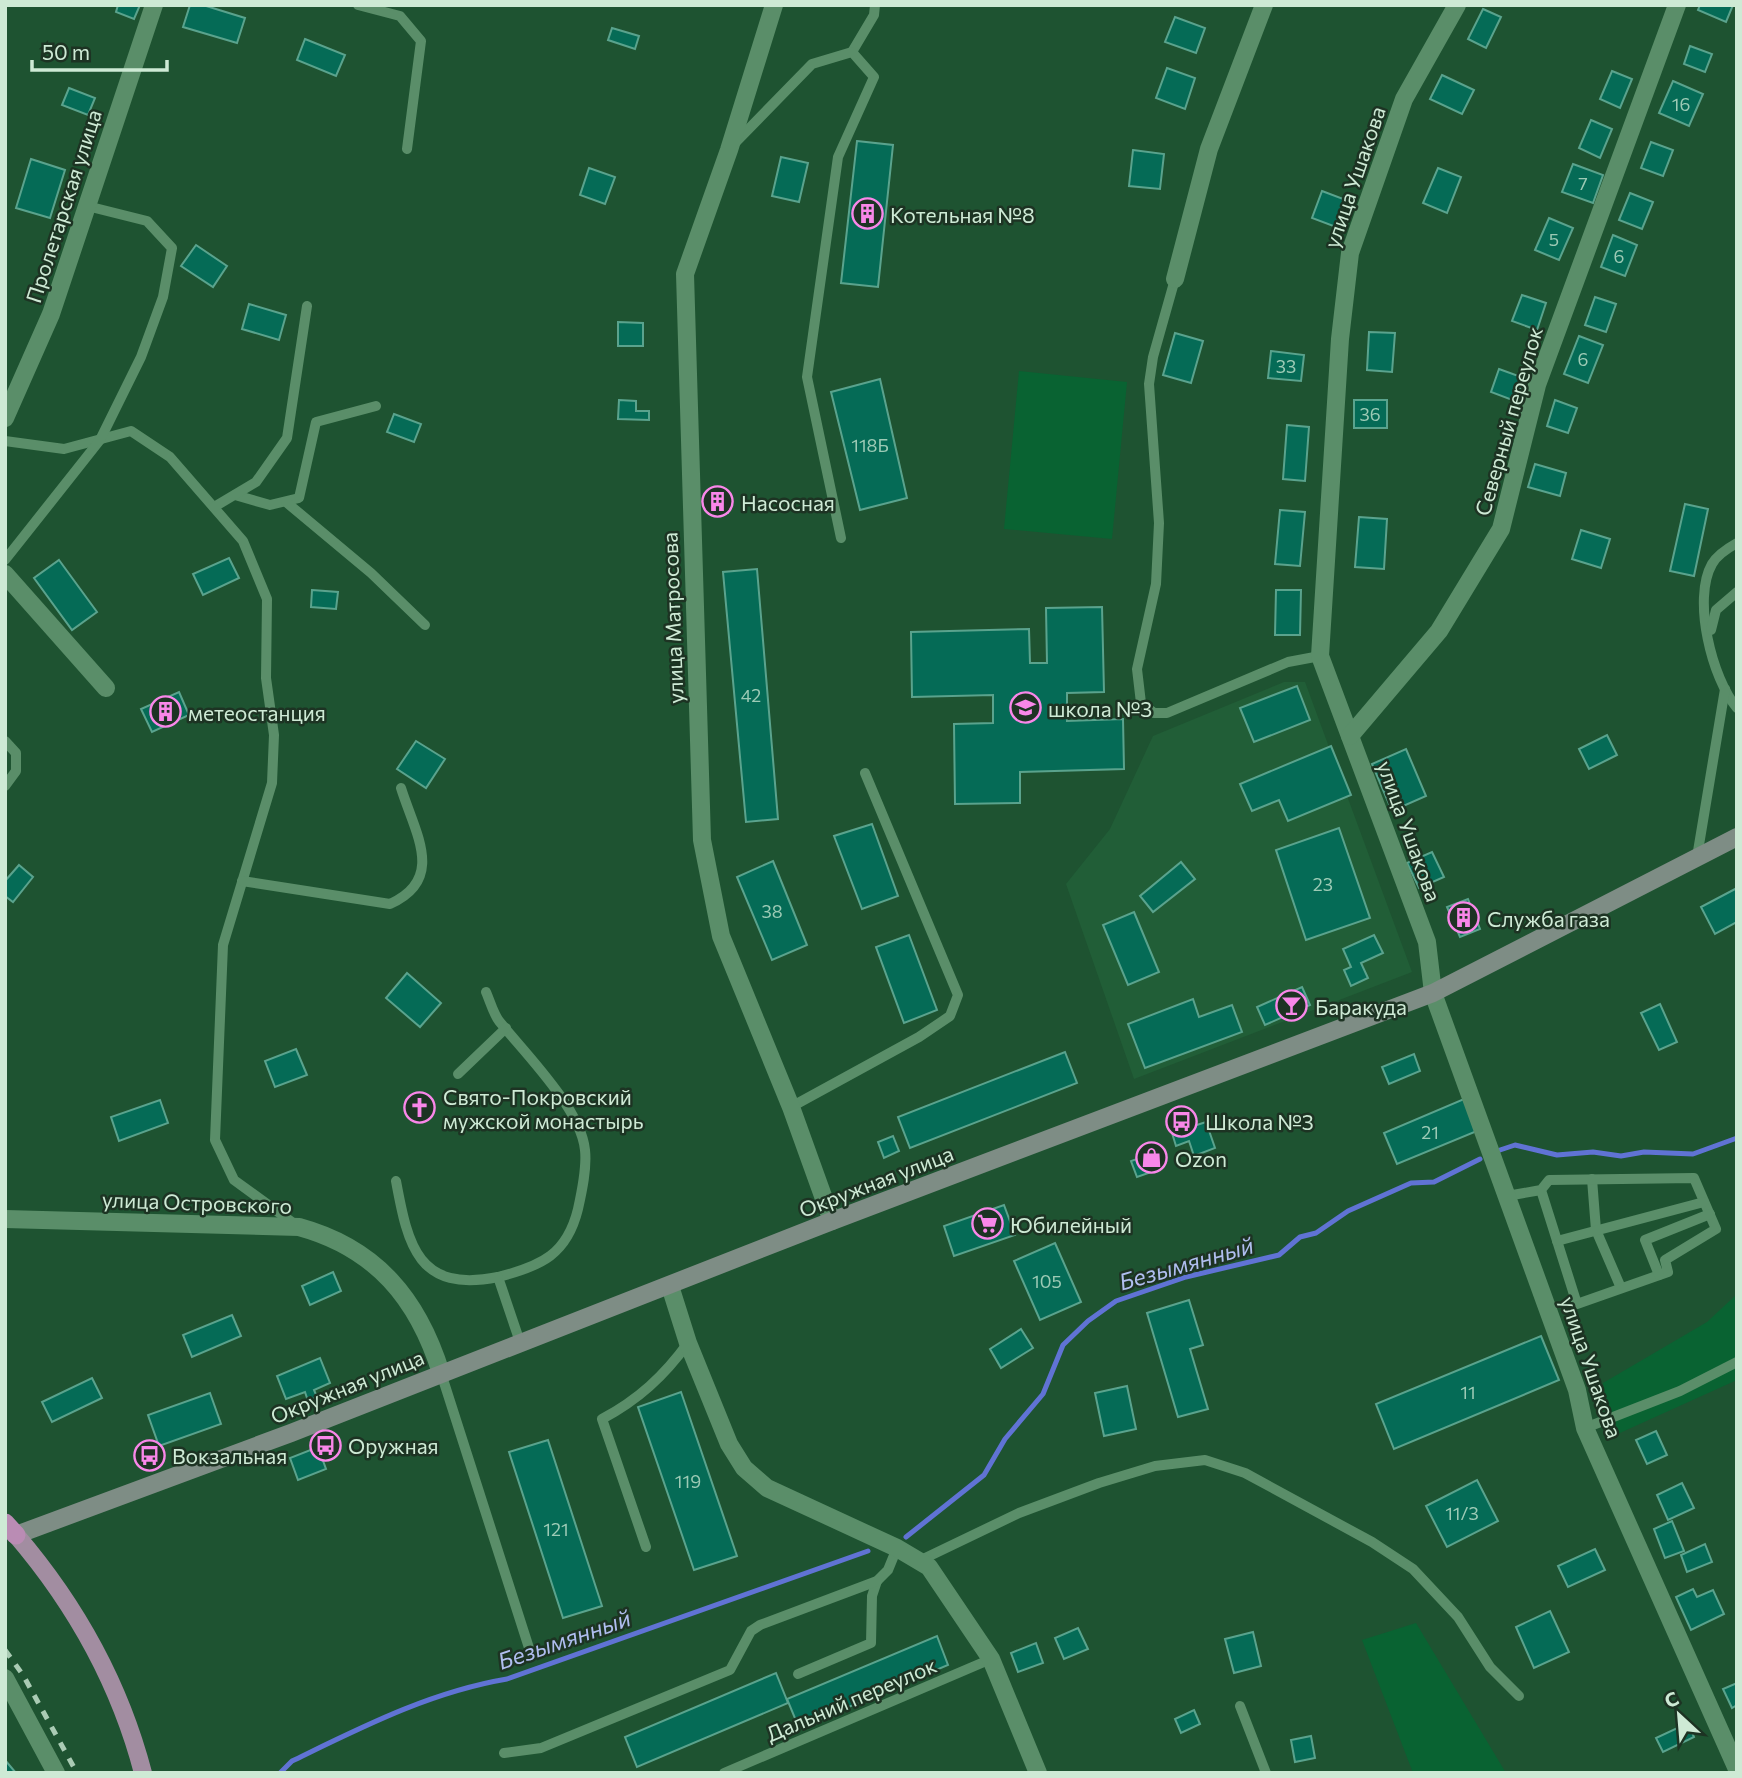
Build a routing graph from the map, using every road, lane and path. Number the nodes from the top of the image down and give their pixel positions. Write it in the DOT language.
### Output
graph roads {
  1 [pos="154,5"];
  2 [pos="358,5"];
  3 [pos="774,5"];
  4 [pos="876,5"];
  5 [pos="1264,5"];
  6 [pos="1457,5"];
  7 [pos="1677,5"];
  8 [pos="852,52"];
  9 [pos="407,149"];
  10 [pos="729,150"];
  11 [pos="87,206"];
  12 [pos="1175,279"];
  13 [pos="307,306"];
  14 [pos="376,405"];
  15 [pos="5,418"];
  16 [pos="100,440"];
  17 [pos="5,441"];
  18 [pos="234,495"];
  19 [pos="286,502"];
  20 [pos="214,507"];
  21 [pos="841,538"];
  22 [pos="1737,543"];
  23 [pos="5,560"];
  24 [pos="5,574"];
  25 [pos="1737,592"];
  26 [pos="425,625"];
  27 [pos="1708,640"];
  28 [pos="1320,656"];
  29 [pos="106,688"];
  30 [pos="1725,689"];
  31 [pos="1737,708"];
  32 [pos="1350,736"];
  33 [pos="5,741"];
  34 [pos="865,773"];
  35 [pos="5,786"];
  36 [pos="401,788"];
  37 [pos="1737,836"];
  38 [pos="1697,857"];
  39 [pos="242,881"];
  40 [pos="486,992"];
  41 [pos="1433,993"];
  42 [pos="506,1028"];
  43 [pos="458,1074"];
  44 [pos="791,1107"];
  45 [pos="1592,1178"];
  46 [pos="396,1181"];
  47 [pos="1541,1191"];
  48 [pos="1507,1196"];
  49 [pos="1704,1202"];
  50 [pos="1710,1214"];
  51 [pos="5,1219"];
  52 [pos="832,1221"];
  53 [pos="299,1227"];
  54 [pos="1596,1230"];
  55 [pos="1557,1241"];
  56 [pos="1659,1275"];
  57 [pos="498,1277"];
  58 [pos="670,1286"];
  59 [pos="1621,1288"];
  60 [pos="520,1342"];
  61 [pos="688,1343"];
  62 [pos="1737,1362"];
  63 [pos="441,1373"];
  64 [pos="1585,1428"];
  65 [pos="11,1529"];
  66 [pos="646,1547"];
  67 [pos="897,1548"];
  68 [pos="919,1561"];
  69 [pos="877,1581"];
  70 [pos="530,1651"];
  71 [pos="991,1660"];
  72 [pos="797,1674"];
  73 [pos="5,1678"];
  74 [pos="1519,1696"];
  75 [pos="1240,1706"];
  76 [pos="504,1753"];
  77 [pos="1737,1769"];
  78 [pos="56,1773"];
  79 [pos="143,1773"];
  80 [pos="724,1773"];
  81 [pos="1038,1773"];
  82 [pos="1266,1773"];
  1 -- 11 [label="street, Пролетарская улица"];
  2 -- 9 [label="lane"];
  3 -- 10 [label="street, улица Матросова"];
  4 -- 8 [label="lane"];
  5 -- 12 [label="street"];
  6 -- 28 [label="street, улица Ушакова"];
  7 -- 32 [label="street, Северный переулок"];
  8 -- 10 [label="lane"];
  8 -- 21 [label="lane"];
  10 -- 44 [label="street, улица Матросова"];
  11 -- 15 [label="street, Пролетарская улица"];
  11 -- 16 [label="lane"];
  12 -- 28 [label="lane"];
  13 -- 18 [label="lane"];
  14 -- 19 [label="lane"];
  16 -- 17 [label="lane"];
  16 -- 20 [label="lane"];
  16 -- 23 [label="lane"];
  18 -- 19 [label="lane"];
  18 -- 20 [label="lane"];
  19 -- 26 [label="lane"];
  20 -- 39 [label="lane"];
  22 -- 27 [label="lane"];
  24 -- 29 [label="street"];
  25 -- 27 [label="lane"];
  27 -- 30 [label="lane"];
  28 -- 32 [label="street, улица Ушакова"];
  30 -- 31 [label="lane"];
  30 -- 38 [label="lane"];
  32 -- 41 [label="street, улица Ушакова"];
  33 -- 35 [label="lane"];
  34 -- 44 [label="lane"];
  36 -- 39 [label="lane"];
  37 -- 38 [label="main road, Окружная улица"];
  38 -- 41 [label="main road, Окружная улица"];
  39 -- 53 [label="lane"];
  40 -- 42 [label="lane"];
  41 -- 48 [label="street, улица Ушакова"];
  41 -- 52 [label="main road, Окружная улица"];
  42 -- 43 [label="lane"];
  42 -- 57 [label="lane"];
  44 -- 52 [label="street, улица Матросова"];
  45 -- 47 [label="lane"];
  45 -- 49 [label="lane"];
  45 -- 54 [label="lane"];
  46 -- 57 [label="lane"];
  47 -- 48 [label="lane"];
  47 -- 55 [label="lane"];
  48 -- 64 [label="street, улица Ушакова"];
  49 -- 50 [label="lane"];
  49 -- 54 [label="lane"];
  50 -- 56 [label="lane"];
  50 -- 56 [label="lane"];
  51 -- 53 [label="street, улица Островского"];
  52 -- 58 [label="main road, Окружная улица"];
  53 -- 63 [label="street, улица Островского"];
  54 -- 55 [label="lane"];
  54 -- 59 [label="lane"];
  55 -- 59 [label="lane"];
  56 -- 59 [label="lane"];
  57 -- 60 [label="lane"];
  58 -- 60 [label="main road, Окружная улица"];
  58 -- 61 [label="street"];
  60 -- 63 [label="main road, Окружная улица"];
  61 -- 66 [label="lane"];
  61 -- 67 [label="street"];
  62 -- 64 [label="lane"];
  63 -- 65 [label="main road, Окружная улица"];
  63 -- 70 [label="lane"];
  64 -- 77 [label="street, улица Ушакова"];
  65 -- 79 [label="main road"];
  67 -- 68 [label="street"];
  67 -- 69 [label="lane"];
  68 -- 71 [label="street"];
  68 -- 74 [label="lane"];
  69 -- 72 [label="lane"];
  69 -- 76 [label="lane"];
  71 -- 80 [label="lane, Дальний переулок"];
  71 -- 81 [label="street"];
  73 -- 78 [label="street"];
  75 -- 82 [label="lane"];
}
